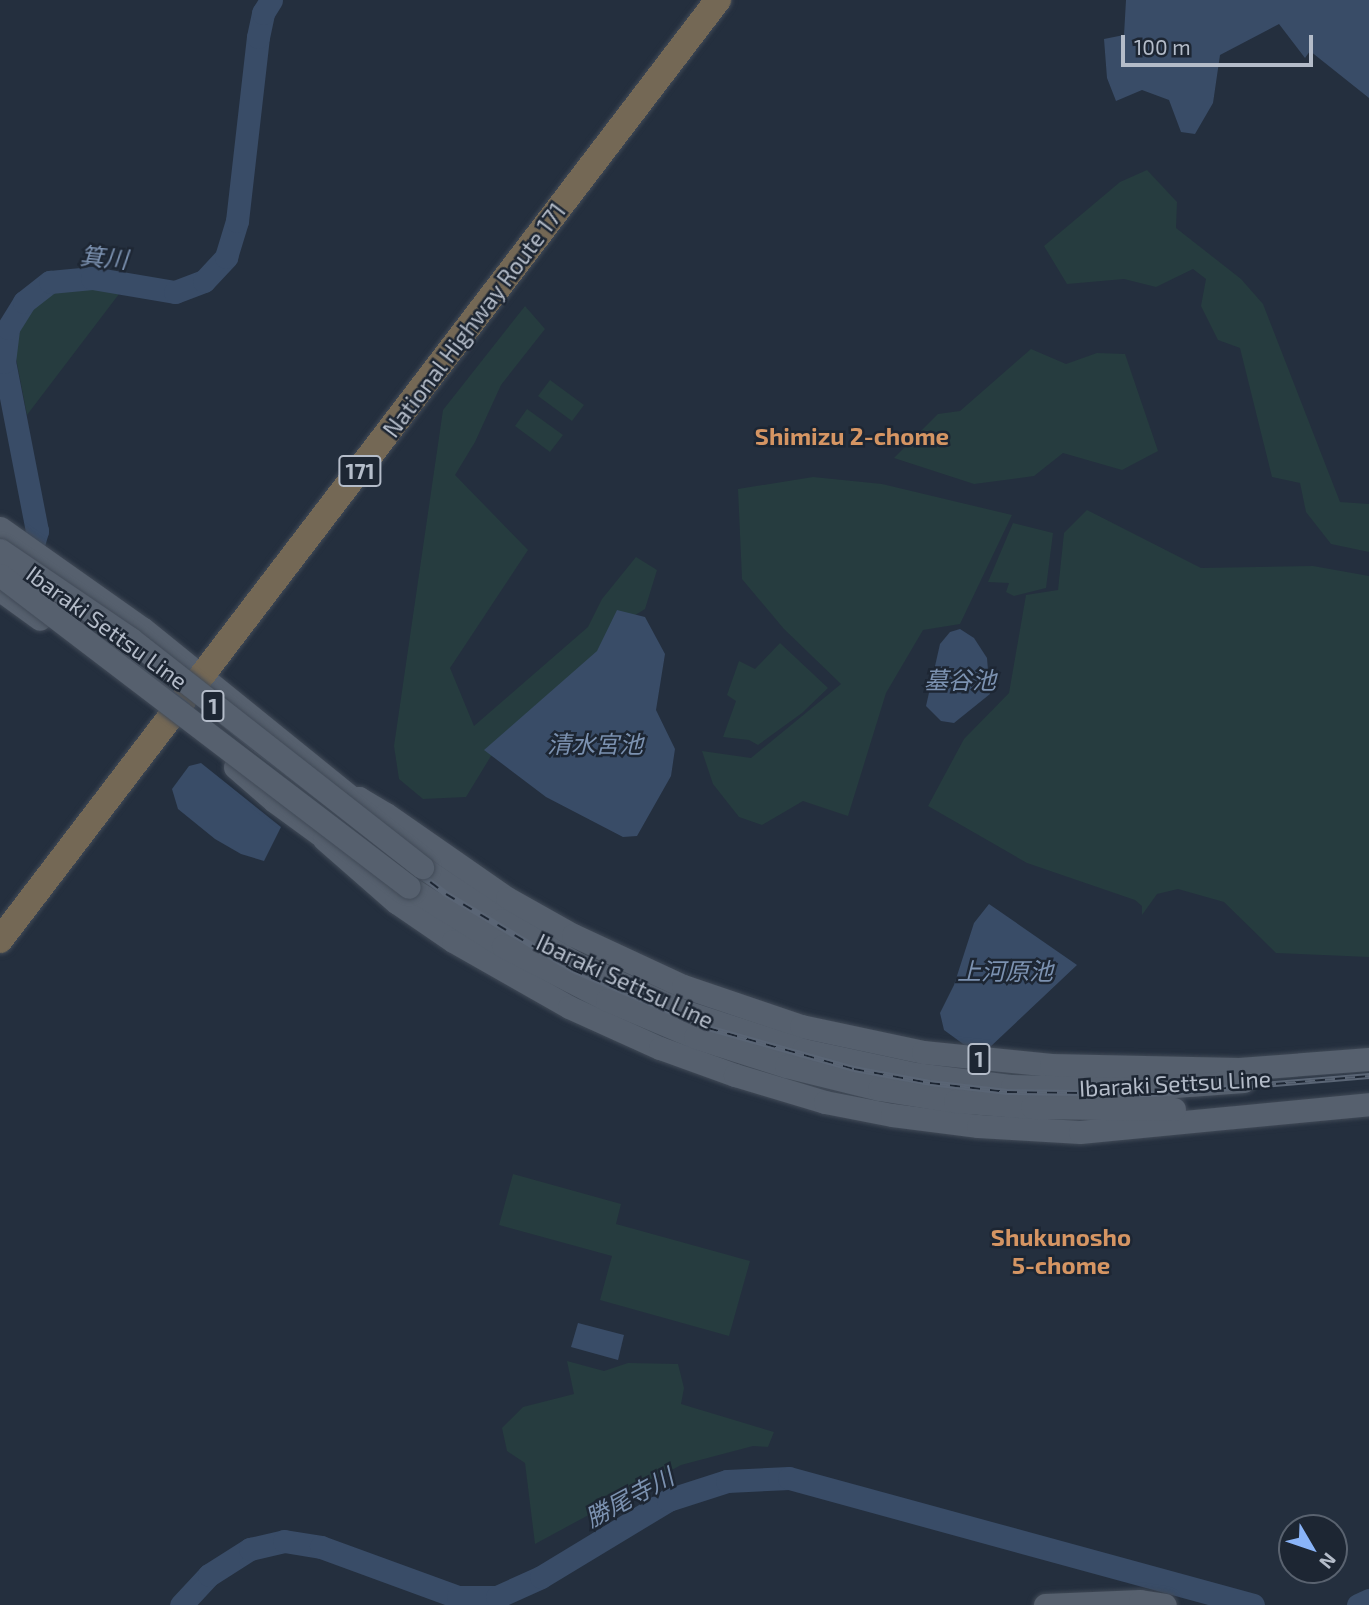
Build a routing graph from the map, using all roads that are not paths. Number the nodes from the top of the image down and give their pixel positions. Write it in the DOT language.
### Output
graph roads {
  1 [pos="718,0"];
  2 [pos="6,539"];
  3 [pos="0,575"];
  4 [pos="9,597"];
  5 [pos="202,678"];
  6 [pos="171,717"];
  7 [pos="352,798"];
  8 [pos="324,839"];
  9 [pos="0,940"];
  10 [pos="629,988"];
  11 [pos="757,1058"];
  12 [pos="1369,1059"];
  13 [pos="849,1061"];
  14 [pos="786,1066"];
  15 [pos="1105,1066"];
  16 [pos="1369,1070"];
  17 [pos="1369,1092"];
  18 [pos="1369,1104"];
  19 [pos="1126,1129"];
  20 [pos="1045,1605"];
  21 [pos="1165,1605"];
  1 -- 5 [label="highway, National Highway Route 171 / 171"];
  2 -- 5 [label="main road, 1"];
  2 -- 10 [label="main road, Ibaraki Settsu Line / 1, bridge"];
  3 -- 11 [label="main road, Ibaraki Settsu Line / 1, bridge"];
  4 -- 6 [label="main road, 1"];
  5 -- 6 [label="highway, National Highway Route 171 / 171"];
  5 -- 7 [label="main road, 1"];
  6 -- 8 [label="main road, 1"];
  6 -- 9 [label="highway, National Highway Route 171 / 171"];
  7 -- 10 [label="main road, 1"];
  7 -- 15 [label="main road, 1"];
  8 -- 11 [label="main road"];
  8 -- 19 [label="main road, 1"];
  10 -- 13 [label="main road, Ibaraki Settsu Line / 1"];
  11 -- 14 [label="main road, Ibaraki Settsu Line / 1"];
  12 -- 15 [label="main road, 1"];
  13 -- 15 [label="main road, 1"];
  13 -- 16 [label="main road, Ibaraki Settsu Line / 1"];
  14 -- 17 [label="main road, Ibaraki Settsu Line / 1"];
  14 -- 19 [label="main road, 1"];
  18 -- 19 [label="main road, 1"];
  20 -- 21 [label="main road"];
}
